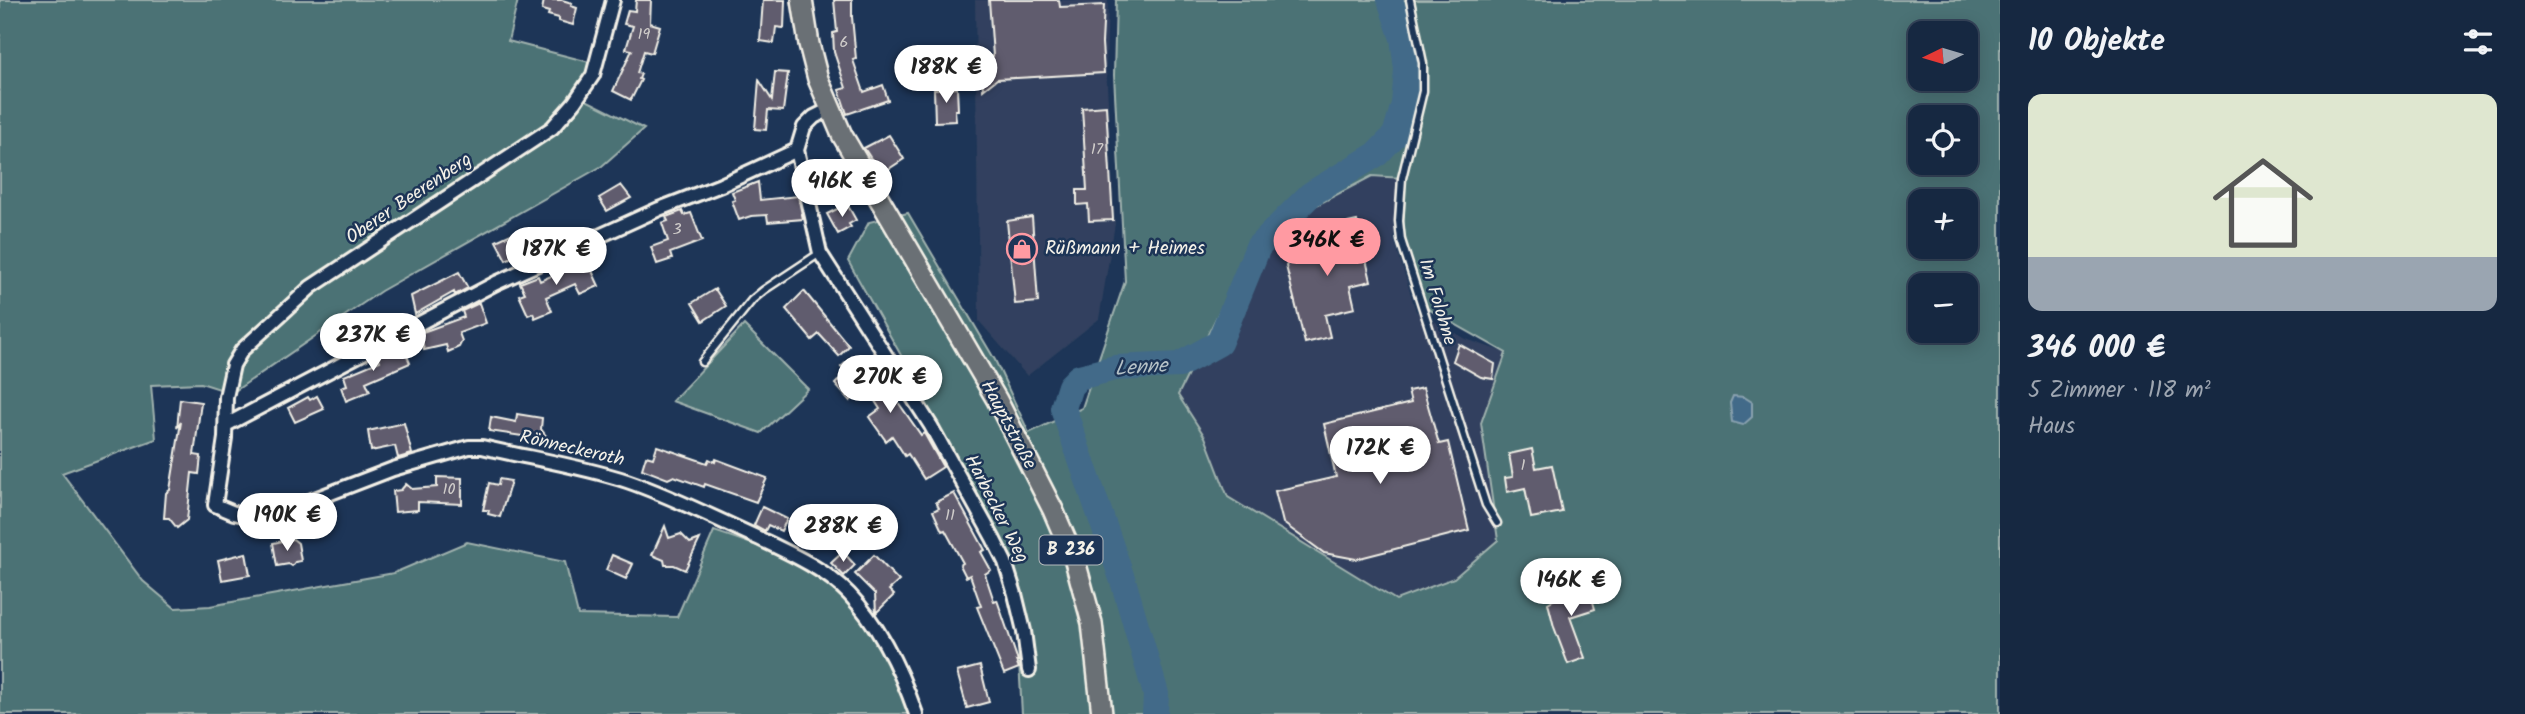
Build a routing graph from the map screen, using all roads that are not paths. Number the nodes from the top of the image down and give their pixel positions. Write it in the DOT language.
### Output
graph roads {
  1 [pos="613,0"];
  2 [pos="802,0"];
  3 [pos="1410,0"];
  4 [pos="830,109"];
  5 [pos="797,150"];
  6 [pos="820,253"];
  7 [pos="702,362"];
  8 [pos="226,425"];
  9 [pos="1497,523"];
  10 [pos="1029,670"];
  11 [pos="916,714"];
  12 [pos="1102,714"];
  1 -- 8 [label="street, Oberer Beerenberg"];
  2 -- 4 [label="main road, Hauptstraße / B 236"];
  3 -- 9 [label="lane, Im Folohne"];
  4 -- 5 [label="street"];
  4 -- 12 [label="main road, Hauptstraße / B 236"];
  5 -- 6 [label="street, Harbecker Weg"];
  5 -- 8 [label="street"];
  6 -- 7 [label="lane"];
  6 -- 10 [label="street, Harbecker Weg"];
  8 -- 11 [label="street, Rönneckeroth"];
}
